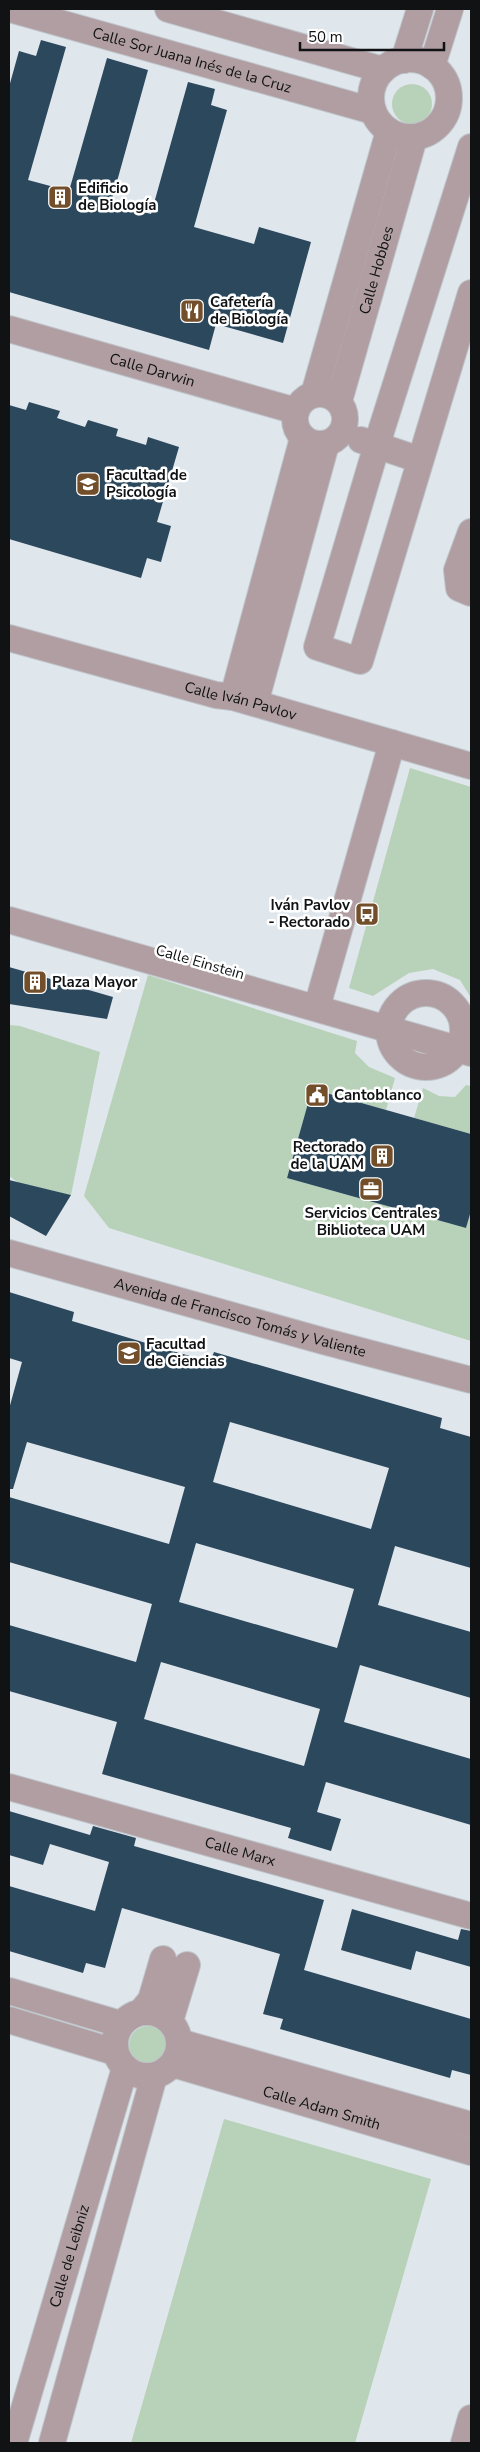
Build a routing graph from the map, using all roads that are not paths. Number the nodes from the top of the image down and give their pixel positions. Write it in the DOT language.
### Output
graph roads {
  1 [pos="10,9"];
  2 [pos="168,9"];
  3 [pos="420,9"];
  4 [pos="450,9"];
  5 [pos="394,65"];
  6 [pos="439,74"];
  7 [pos="471,95"];
  8 [pos="373,111"];
  9 [pos="389,131"];
  10 [pos="425,133"];
  11 [pos="471,145"];
  12 [pos="471,293"];
  13 [pos="9,329"];
  14 [pos="305,402"];
  15 [pos="331,428"];
  16 [pos="379,436"];
  17 [pos="423,450"];
  18 [pos="471,532"];
  19 [pos="471,593"];
  20 [pos="9,638"];
  21 [pos="244,700"];
  22 [pos="392,743"];
  23 [pos="471,766"];
  24 [pos="9,908"];
  25 [pos="9,920"];
  26 [pos="319,1001"];
  27 [pos="389,1023"];
  28 [pos="466,1045"];
  29 [pos="9,1252"];
  30 [pos="471,1380"];
  31 [pos="9,1787"];
  32 [pos="471,1916"];
  33 [pos="9,1991"];
  34 [pos="131,2018"];
  35 [pos="9,2020"];
  36 [pos="169,2051"];
  37 [pos="120,2060"];
  38 [pos="471,2125"];
  39 [pos="471,2152"];
  40 [pos="471,2418"];
  41 [pos="14,2443"];
  42 [pos="52,2443"];
  43 [pos="464,2443"];
  1 -- 8 [label="street, Calle Sor Juana Inés de la Cruz"];
  2 -- 5 [label="street"];
  3 -- 5 [label="street"];
  4 -- 6 [label="street"];
  5 -- 6 [label="street"];
  5 -- 8 [label="street"];
  6 -- 7 [label="street"];
  6 -- 10 [label="street"];
  8 -- 9 [label="street"];
  9 -- 10 [label="street"];
  9 -- 14 [label="street, Calle Hobbes"];
  10 -- 11 [label="street"];
  10 -- 15 [label="street, Calle Hobbes"];
  11 -- 16 [label="street"];
  12 -- 17 [label="street"];
  13 -- 14 [label="street, Calle Darwin"];
  14 -- 15 [label="street, Calle Darwin"];
  14 -- 15 [label="street"];
  15 -- 16 [label="street, Calle Darwin"];
  15 -- 21 [label="street, Calle Hobbes"];
  16 -- 17 [label="street, Calle Darwin"];
  16 -- 17 [label="street"];
  18 -- 19 [label="street"];
  20 -- 21 [label="street, Calle Iván Pavlov"];
  21 -- 22 [label="street, Calle Iván Pavlov"];
  22 -- 23 [label="street, Calle Iván Pavlov"];
  22 -- 26 [label="street"];
  24 -- 26 [label="street, Calle Einstein"];
  25 -- 26 [label="street, Calle Einstein"];
  26 -- 27 [label="street, Calle Einstein"];
  27 -- 28 [label="street, Calle Einstein"];
  27 -- 28 [label="street"];
  27 -- 28 [label="street"];
  29 -- 30 [label="street, Avenida de Francisco Tomás y Valiente"];
  31 -- 32 [label="street, Calle Marx"];
  33 -- 34 [label="street"];
  34 -- 36 [label="street"];
  34 -- 36 [label="street"];
  34 -- 37 [label="street"];
  35 -- 37 [label="street"];
  36 -- 37 [label="street"];
  36 -- 38 [label="street, Calle Adam Smith"];
  36 -- 39 [label="street, Calle Adam Smith"];
  36 -- 42 [label="street"];
  37 -- 41 [label="street, Calle de Leibniz"];
  40 -- 43 [label="street"];
}
